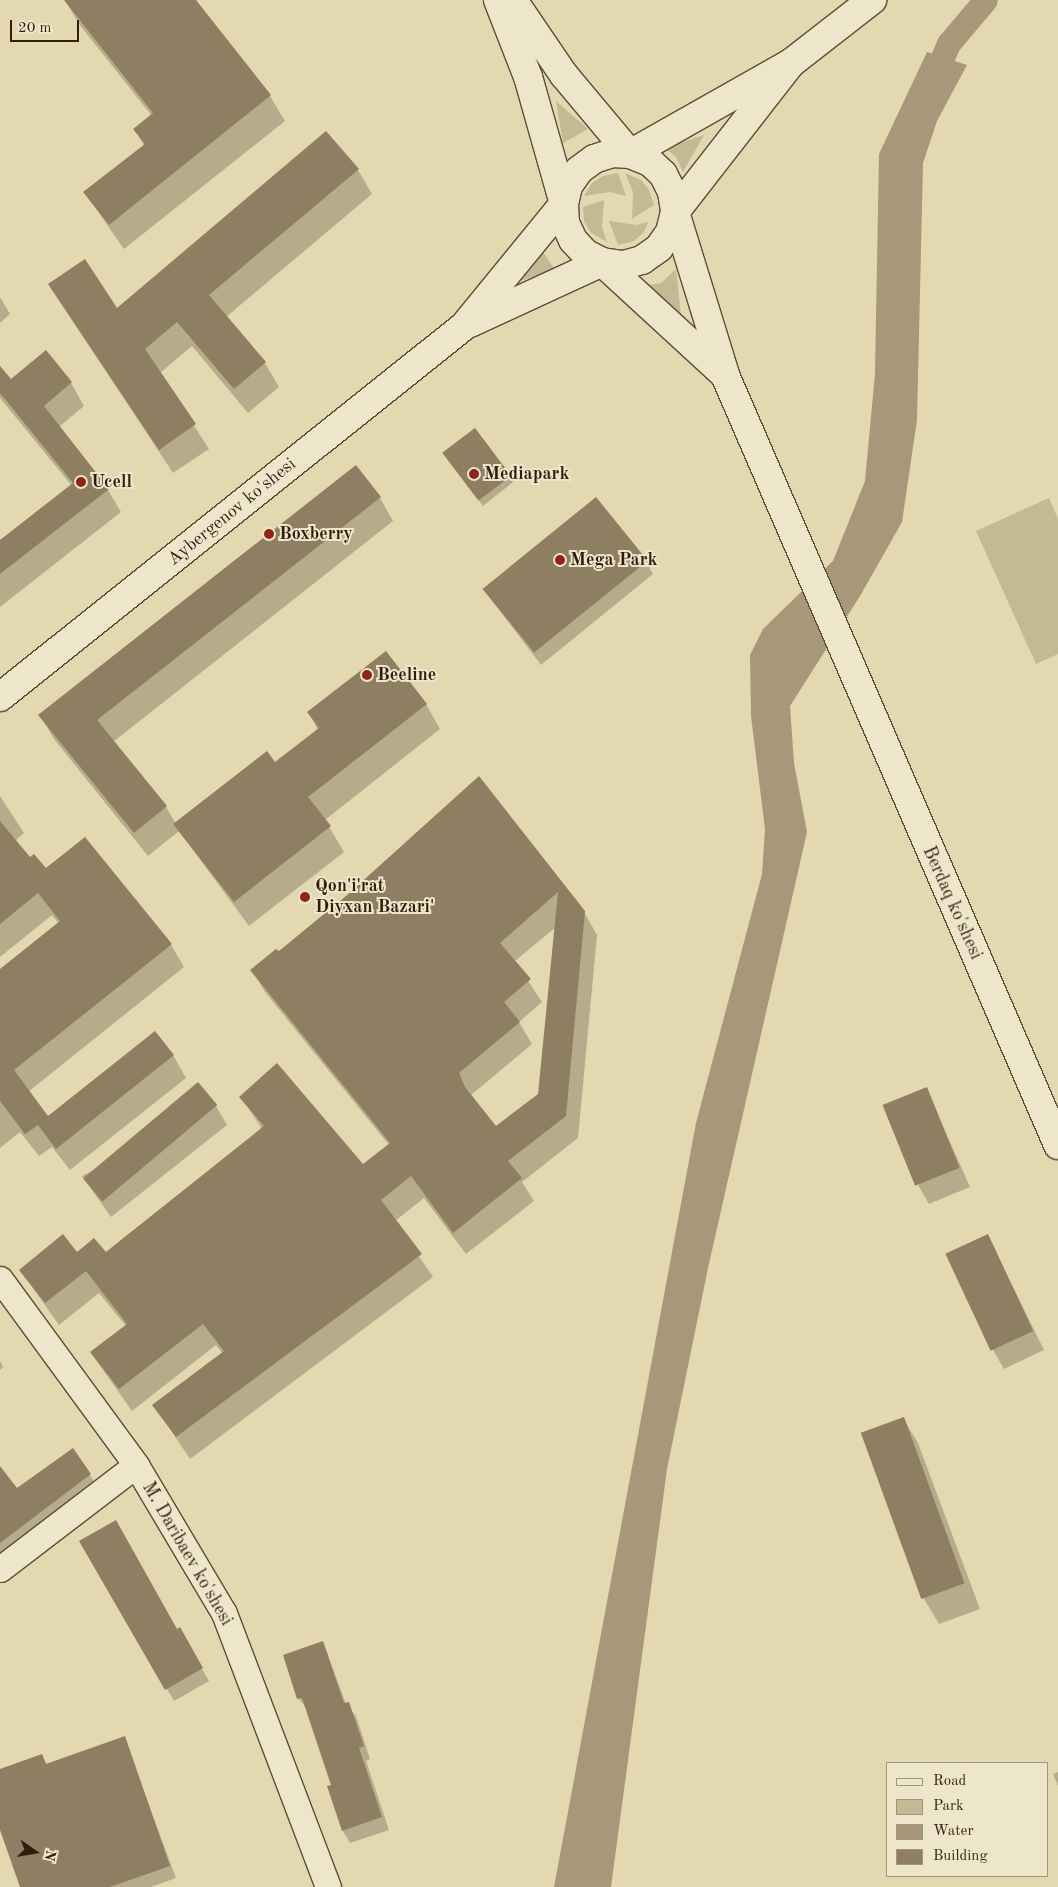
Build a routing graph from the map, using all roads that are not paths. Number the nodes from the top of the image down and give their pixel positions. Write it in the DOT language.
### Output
graph roads {
  1 [pos="498,0"];
  2 [pos="513,0"];
  3 [pos="872,0"];
  4 [pos="791,62"];
  5 [pos="630,154"];
  6 [pos="564,204"];
  7 [pos="675,212"];
  8 [pos="602,262"];
  9 [pos="464,326"];
  10 [pos="725,375"];
  11 [pos="0,697"];
  12 [pos="1058,1145"];
  13 [pos="0,1279"];
  14 [pos="136,1464"];
  15 [pos="0,1569"];
  16 [pos="328,1887"];
  1 -- 6 [label="main road"];
  2 -- 5 [label="main road"];
  3 -- 4 [label="main road"];
  4 -- 5 [label="main road"];
  4 -- 7 [label="main road"];
  5 -- 6 [label="main road"];
  5 -- 7 [label="main road"];
  6 -- 8 [label="main road"];
  6 -- 9 [label="main road, Aybergenov ko'shesi"];
  7 -- 8 [label="main road"];
  7 -- 10 [label="main road, Berdaq ko'shesi"];
  8 -- 9 [label="main road, Aybergenov ko'shesi"];
  8 -- 10 [label="main road"];
  9 -- 11 [label="main road, Aybergenov ko'shesi"];
  10 -- 12 [label="main road, Berdaq ko'shesi"];
  13 -- 14 [label="street, M. Daribaev ko'shesi"];
  14 -- 15 [label="street"];
  14 -- 16 [label="street, M. Daribaev ko'shesi"];
}
